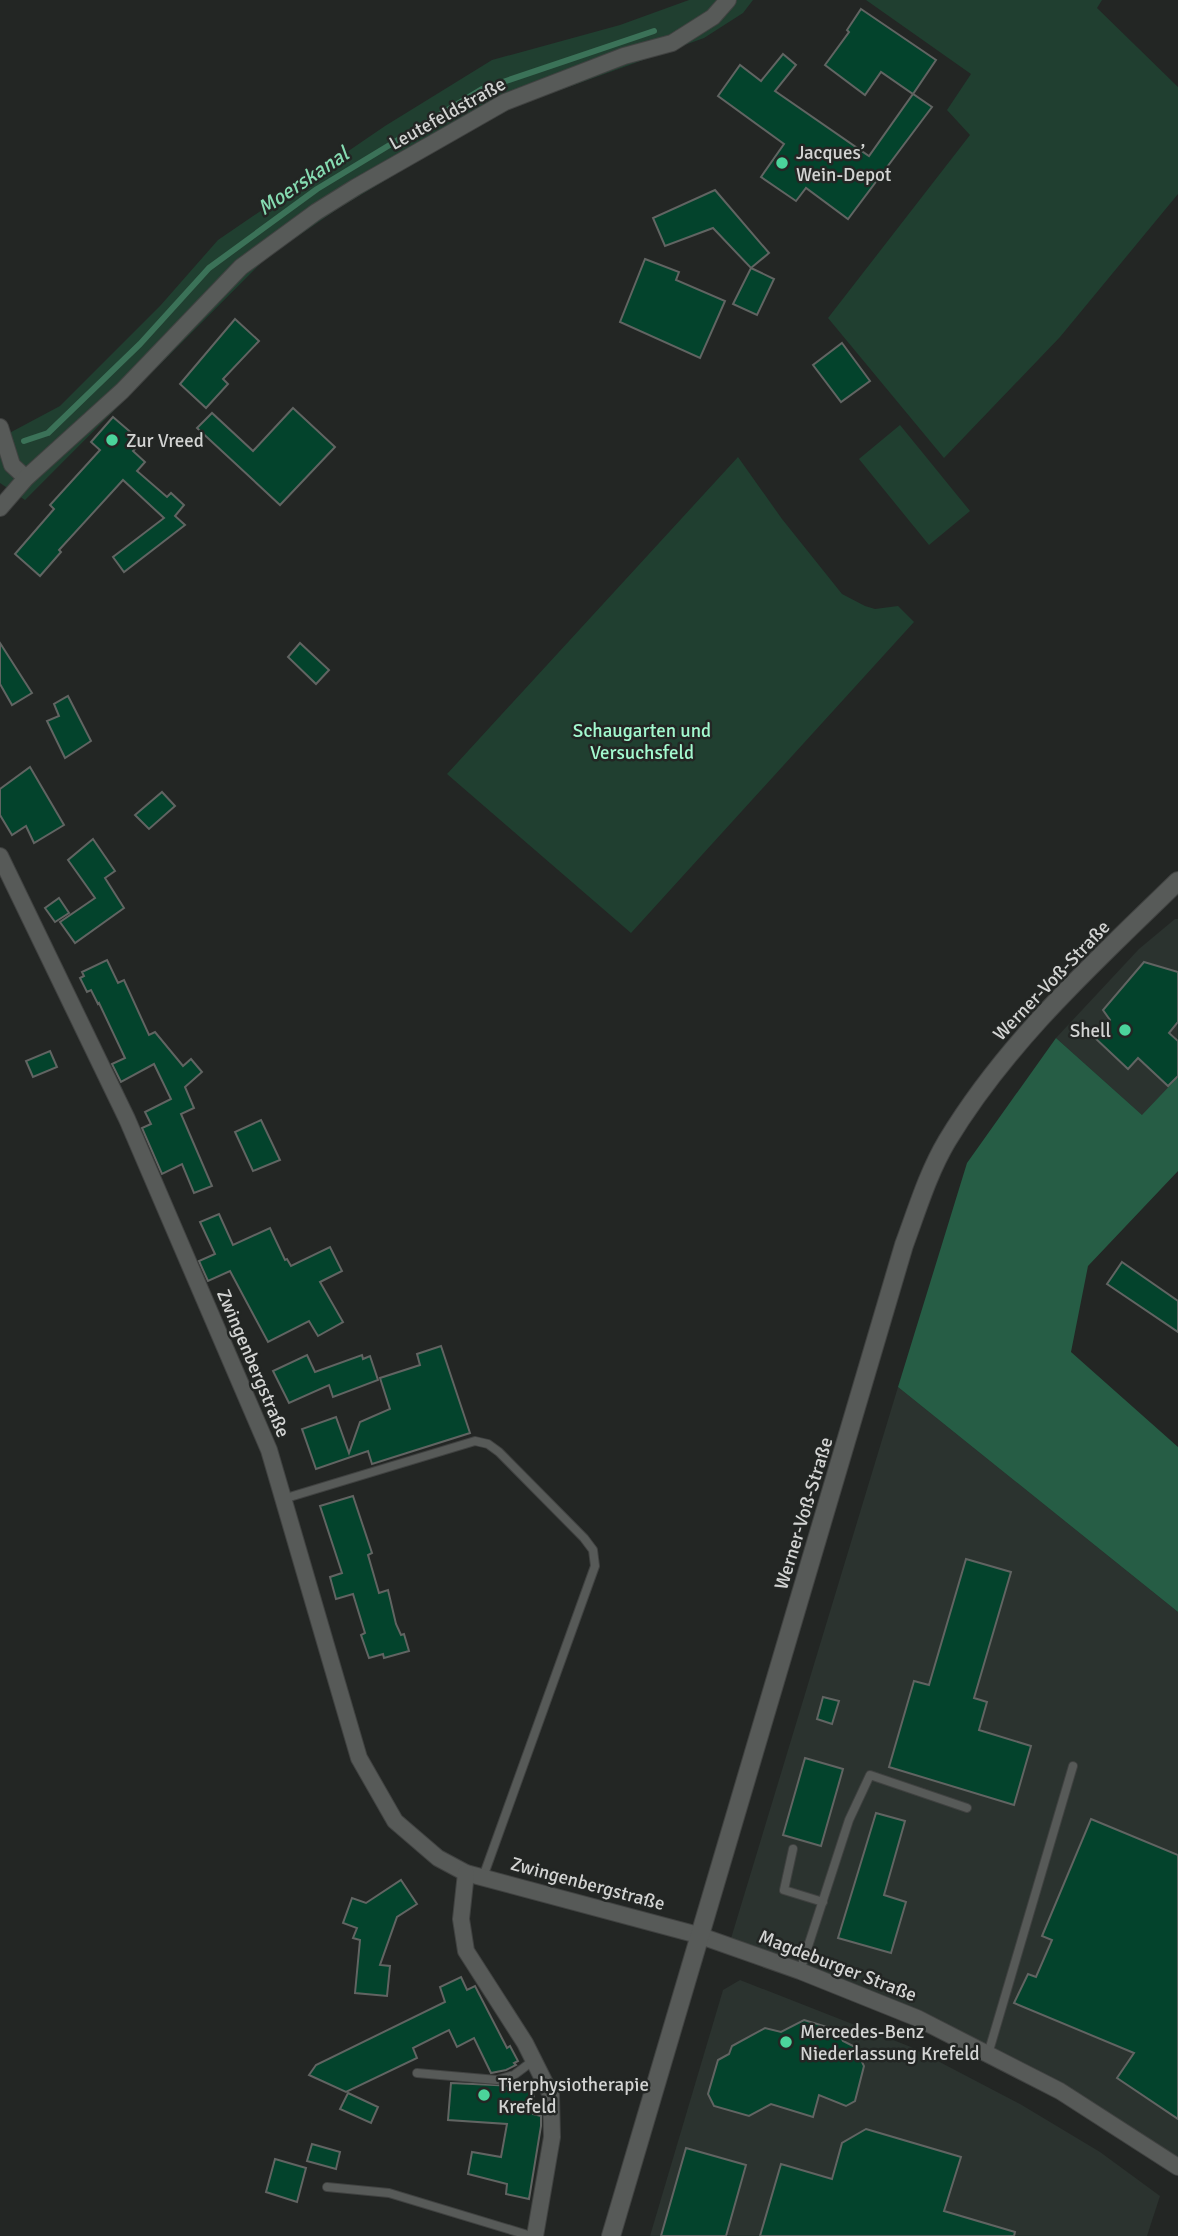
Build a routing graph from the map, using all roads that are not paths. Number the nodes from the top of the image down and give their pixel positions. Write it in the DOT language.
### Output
graph roads {
  1 [pos="728,0"];
  2 [pos="0,427"];
  3 [pos="26,478"];
  4 [pos="0,508"];
  5 [pos="0,856"];
  6 [pos="1178,881"];
  7 [pos="283,1499"];
  8 [pos="1073,1766"];
  9 [pos="967,1808"];
  10 [pos="793,1849"];
  11 [pos="466,1873"];
  12 [pos="483,1877"];
  13 [pos="824,1902"];
  14 [pos="698,1935"];
  15 [pos="800,1971"];
  16 [pos="988,2054"];
  17 [pos="534,2060"];
  18 [pos="417,2073"];
  19 [pos="1178,2167"];
  20 [pos="327,2187"];
  21 [pos="533,2236"];
  22 [pos="611,2236"];
  1 -- 3 [label="street, Leutefeldstraße"];
  2 -- 3 [label="street"];
  3 -- 4 [label="street"];
  5 -- 7 [label="street, Zwingenbergstraße"];
  6 -- 14 [label="main road, Werner-Voß-Straße"];
  7 -- 11 [label="street, Zwingenbergstraße"];
  7 -- 12 [label="lane"];
  8 -- 16 [label="lane"];
  9 -- 13 [label="lane"];
  10 -- 13 [label="lane"];
  11 -- 12 [label="street, Zwingenbergstraße"];
  11 -- 17 [label="street"];
  12 -- 14 [label="street, Zwingenbergstraße"];
  13 -- 15 [label="lane"];
  14 -- 15 [label="street, Magdeburger Straße"];
  14 -- 22 [label="main road, Werner-Voß-Straße"];
  15 -- 16 [label="street, Magdeburger Straße"];
  16 -- 19 [label="street, Magdeburger Straße"];
  17 -- 18 [label="lane"];
  17 -- 21 [label="street"];
  20 -- 21 [label="lane"];
}
